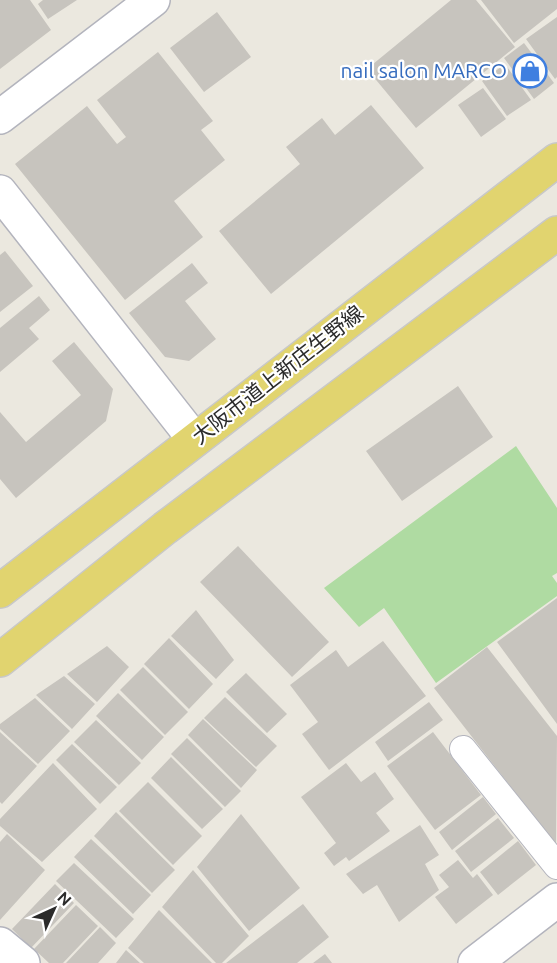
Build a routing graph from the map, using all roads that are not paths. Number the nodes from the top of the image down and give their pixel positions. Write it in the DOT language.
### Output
graph roads {
  1 [pos="153,0"];
  2 [pos="0,117"];
  3 [pos="557,160"];
  4 [pos="0,192"];
  5 [pos="557,233"];
  6 [pos="194,439"];
  7 [pos="0,591"];
  8 [pos="0,660"];
  9 [pos="463,749"];
  10 [pos="557,866"];
  11 [pos="555,906"];
  12 [pos="0,944"];
  13 [pos="23,963"];
  14 [pos="476,963"];
  1 -- 2 [label="street"];
  3 -- 6 [label="main road, 大阪市道上新庄生野線"];
  4 -- 6 [label="street"];
  5 -- 8 [label="main road"];
  6 -- 7 [label="main road, 大阪市道上新庄生野線"];
  9 -- 10 [label="lane"];
  11 -- 14 [label="street"];
  12 -- 13 [label="street"];
}
